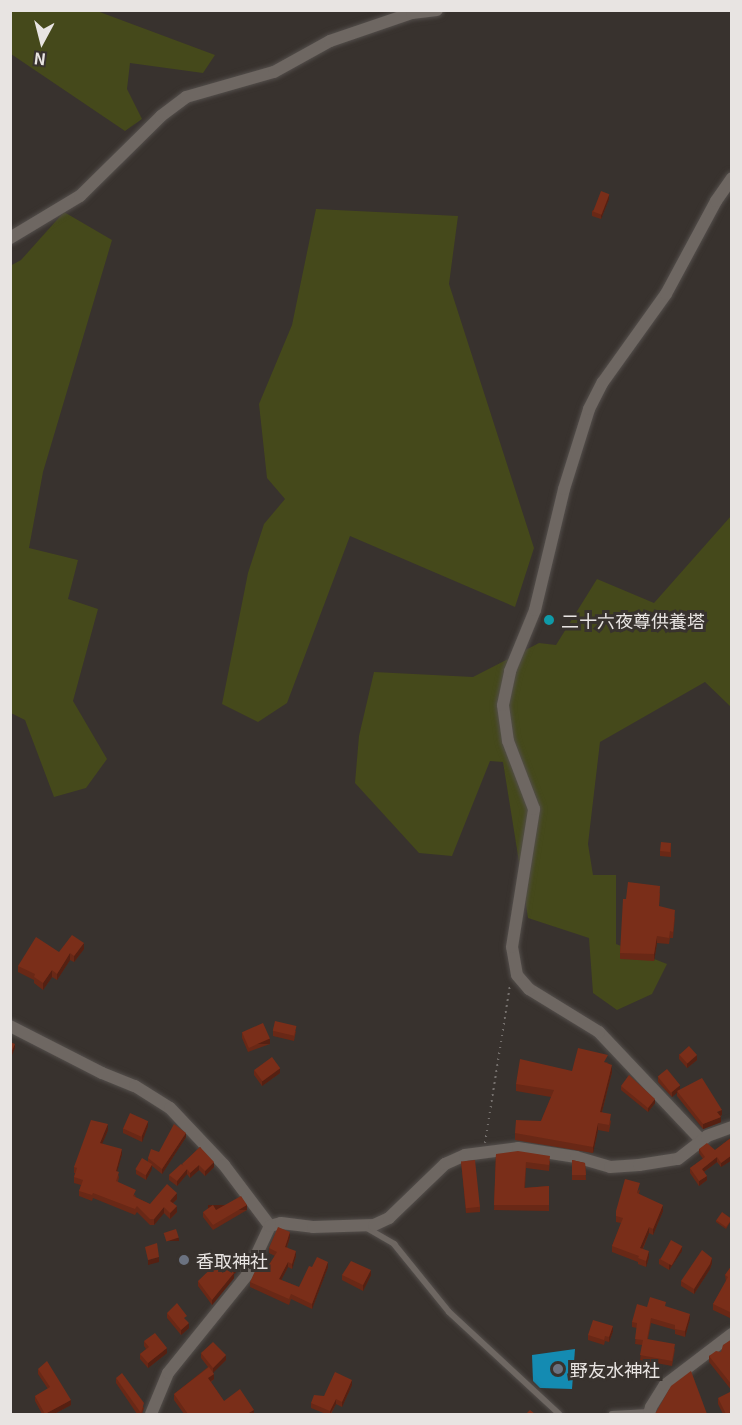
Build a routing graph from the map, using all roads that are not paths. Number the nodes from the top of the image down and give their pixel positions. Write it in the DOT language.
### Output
graph roads {
  1 [pos="437,10"];
  2 [pos="732,178"];
  3 [pos="10,238"];
  4 [pos="10,1026"];
  5 [pos="732,1127"];
  6 [pos="702,1141"];
  7 [pos="270,1226"];
  8 [pos="365,1227"];
  9 [pos="732,1334"];
  10 [pos="649,1413"];
  11 [pos="150,1414"];
  12 [pos="559,1414"];
  13 [pos="612,1414"];
  1 -- 3 [label="street"];
  2 -- 6 [label="street"];
  4 -- 7 [label="street"];
  5 -- 6 [label="street"];
  6 -- 8 [label="street"];
  7 -- 8 [label="street"];
  7 -- 11 [label="street"];
  8 -- 12 [label="lane"];
  9 -- 10 [label="street"];
  10 -- 13 [label="lane"];
}
